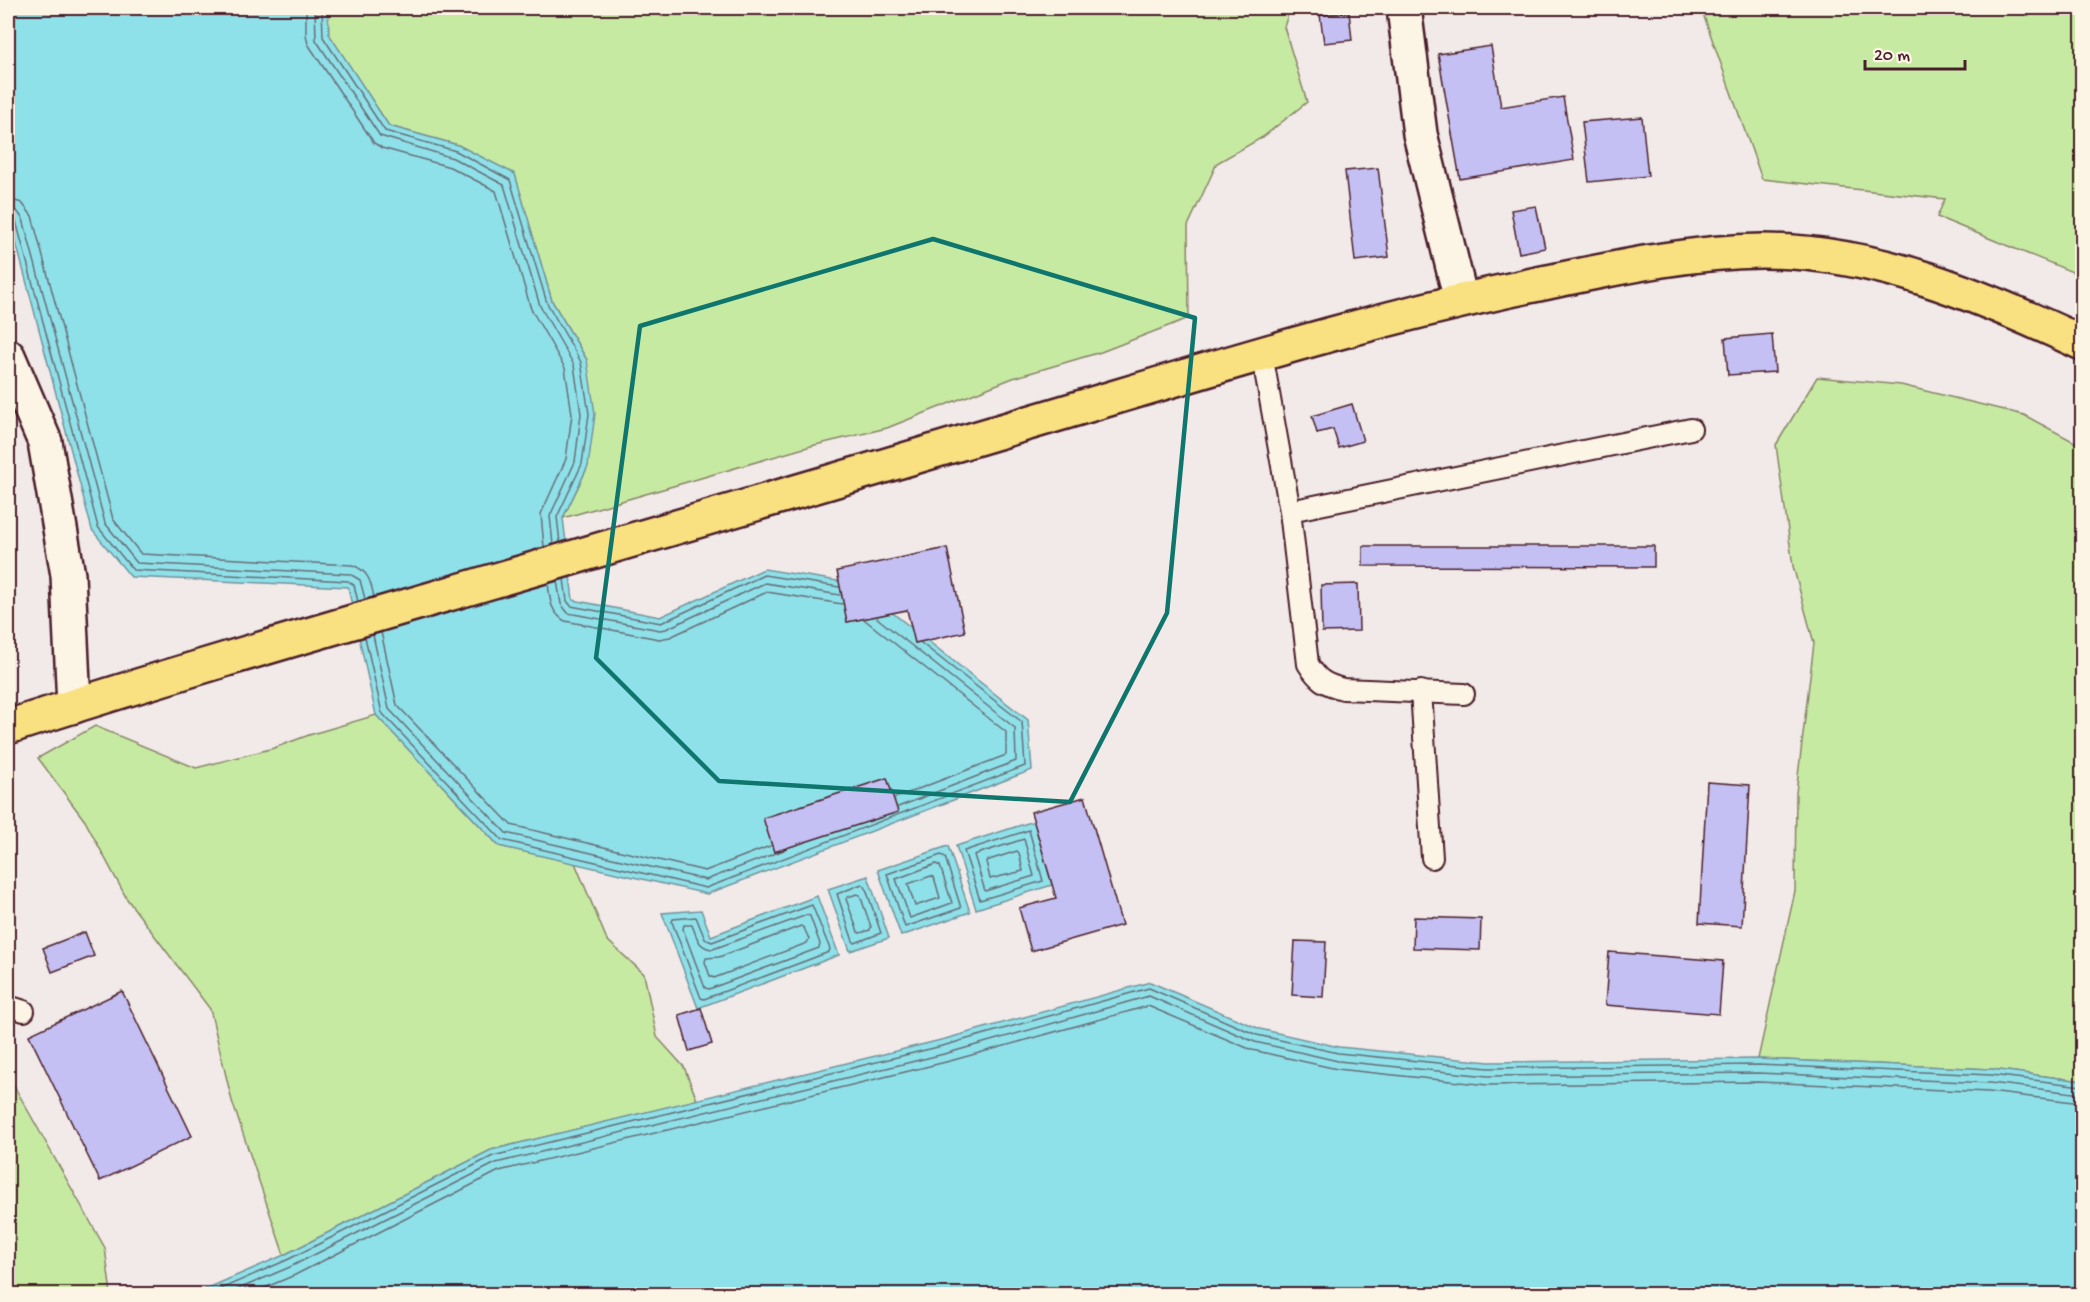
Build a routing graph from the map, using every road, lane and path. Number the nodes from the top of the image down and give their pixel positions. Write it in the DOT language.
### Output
graph roads {
  1 [pos="1404,8"];
  2 [pos="1461,300"];
  3 [pos="2082,343"];
  4 [pos="1262,354"];
  5 [pos="8,356"];
  6 [pos="1691,429"];
  7 [pos="1290,511"];
  8 [pos="1421,691"];
  9 [pos="1464,694"];
  10 [pos="74,706"];
  11 [pos="8,727"];
  12 [pos="1432,858"];
  1 -- 2 [label="street"];
  2 -- 3 [label="highway"];
  2 -- 4 [label="highway"];
  4 -- 7 [label="lane"];
  4 -- 10 [label="highway"];
  5 -- 10 [label="street"];
  6 -- 7 [label="lane"];
  7 -- 8 [label="lane"];
  8 -- 9 [label="lane"];
  8 -- 12 [label="lane"];
  10 -- 11 [label="highway"];
}
